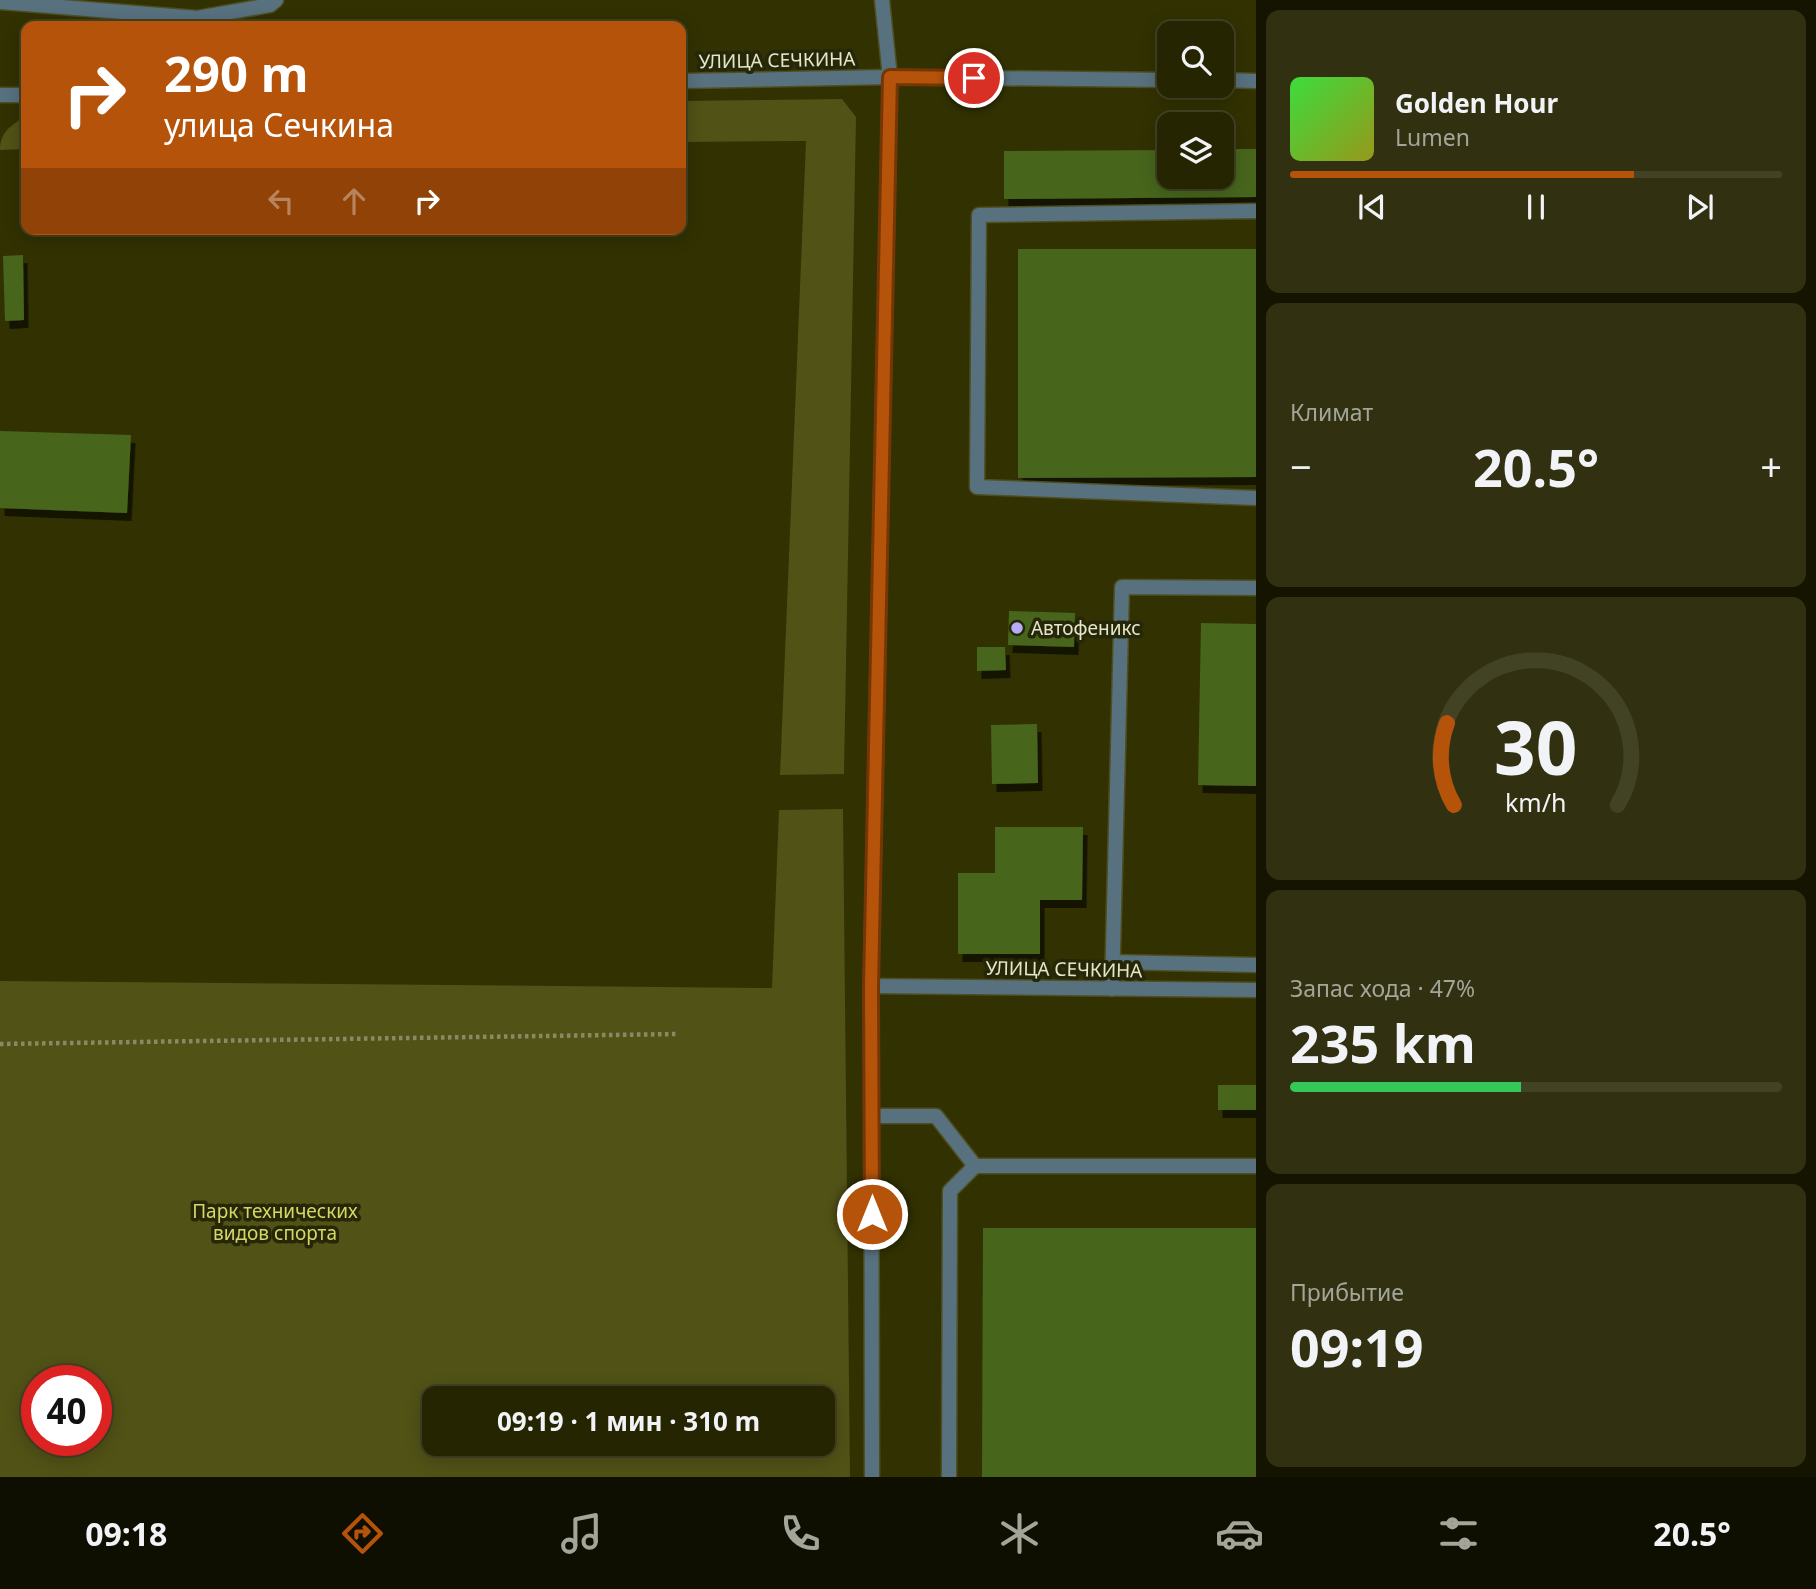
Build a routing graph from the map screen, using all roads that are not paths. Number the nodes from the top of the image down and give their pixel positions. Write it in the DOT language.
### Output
graph roads {
  1 [pos="276,0"];
  2 [pos="882,0"];
  3 [pos="0,2"];
  4 [pos="890,77"];
  5 [pos="1157,80"];
  6 [pos="1234,80"];
  7 [pos="1256,80"];
  8 [pos="686,81"];
  9 [pos="0,95"];
  10 [pos="21,95"];
  11 [pos="1256,211"];
  12 [pos="1256,498"];
  13 [pos="1256,589"];
  14 [pos="1112,962"];
  15 [pos="1256,965"];
  16 [pos="871,986"];
  17 [pos="1112,989"];
  18 [pos="1256,990"];
  19 [pos="872,1116"];
  20 [pos="975,1166"];
  21 [pos="1256,1166"];
  22 [pos="872,1477"];
  23 [pos="949,1477"];
  1 -- 3 [label="street"];
  2 -- 4 [label="street"];
  4 -- 5 [label="street, УЛИЦА СЕЧКИНА"];
  4 -- 8 [label="street, УЛИЦА СЕЧКИНА"];
  4 -- 16 [label="street"];
  6 -- 7 [label="street"];
  9 -- 10 [label="street"];
  11 -- 12 [label="street"];
  13 -- 14 [label="street"];
  14 -- 15 [label="street"];
  14 -- 17 [label="street"];
  16 -- 17 [label="street, УЛИЦА СЕЧКИНА"];
  16 -- 19 [label="street"];
  17 -- 18 [label="street, УЛИЦА СЕЧКИНА"];
  19 -- 20 [label="street"];
  19 -- 22 [label="street"];
  20 -- 21 [label="street"];
  20 -- 23 [label="street"];
}
